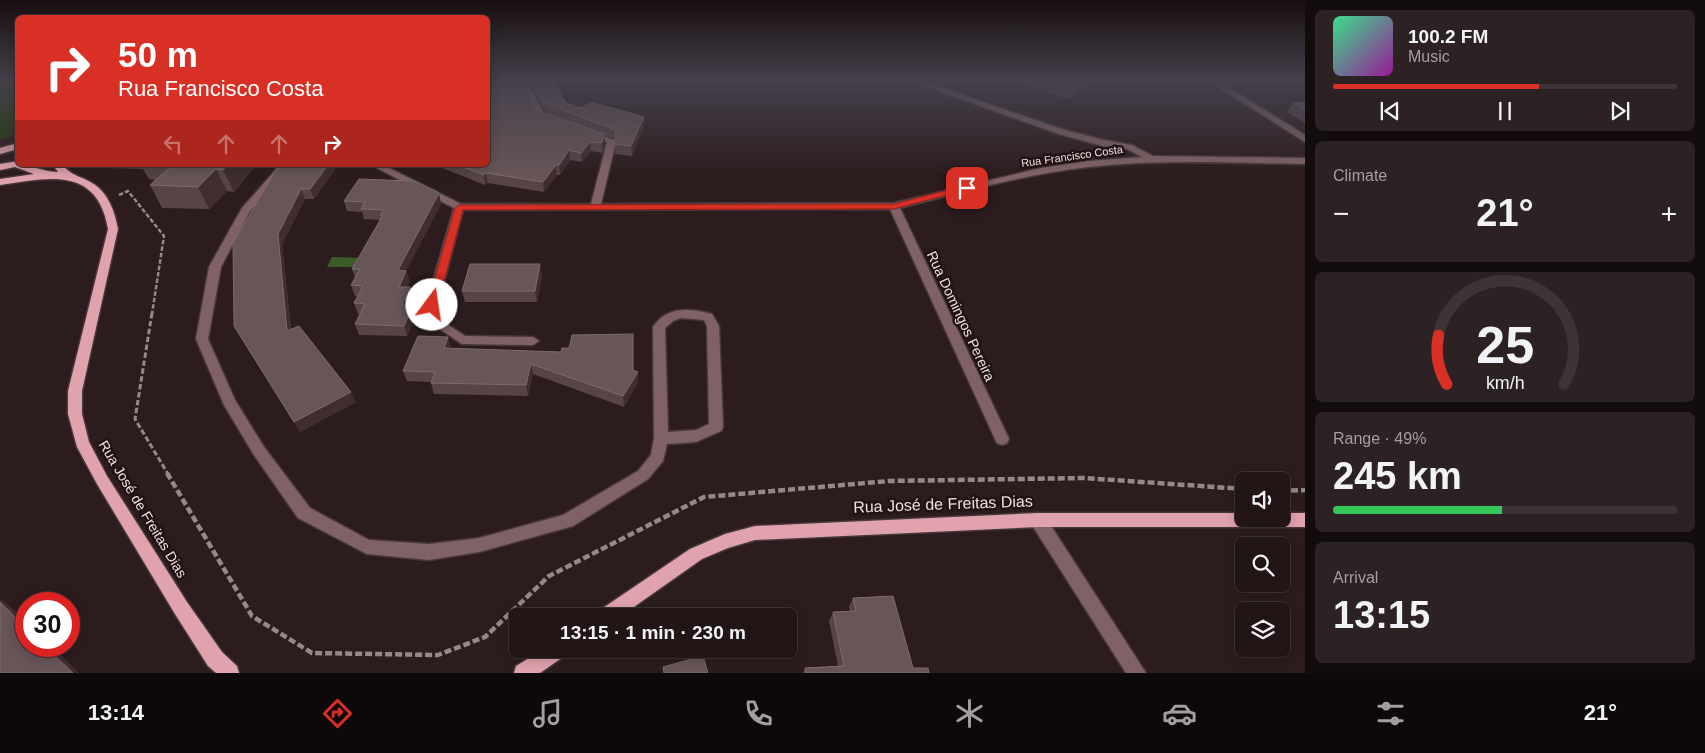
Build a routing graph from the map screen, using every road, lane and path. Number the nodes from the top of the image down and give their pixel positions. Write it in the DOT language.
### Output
graph roads {
  1 [pos="539,112"];
  2 [pos="1005,112"];
  3 [pos="1263,112"];
  4 [pos="558,122"];
  5 [pos="583,131"];
  6 [pos="1305,139"];
  7 [pos="12,146"];
  8 [pos="0,151"];
  9 [pos="1151,159"];
  10 [pos="1305,161"];
  11 [pos="11,166"];
  12 [pos="283,167"];
  13 [pos="380,167"];
  14 [pos="62,170"];
  15 [pos="45,175"];
  16 [pos="0,182"];
  17 [pos="104,201"];
  18 [pos="894,206"];
  19 [pos="595,207"];
  20 [pos="459,208"];
  21 [pos="533,341"];
  22 [pos="661,438"];
  23 [pos="1002,439"];
  24 [pos="1235,488"];
  25 [pos="1305,490"];
  26 [pos="1290,491"];
  27 [pos="1038,520"];
  28 [pos="1305,520"];
  29 [pos="618,608"];
  30 [pos="546,658"];
  31 [pos="230,673"];
  32 [pos="523,673"];
  33 [pos="1137,673"];
  1 -- 4 [label="street"];
  2 -- 9 [label="street"];
  3 -- 6 [label="street"];
  5 -- 19 [label="street"];
  7 -- 8 [label="main road"];
  9 -- 10 [label="street, Rua Francisco Costa"];
  9 -- 18 [label="street, Rua Francisco Costa"];
  11 -- 15 [label="main road"];
  12 -- 22 [label="street"];
  13 -- 20 [label="street, Rua Francisco Costa"];
  14 -- 15 [label="main road"];
  14 -- 17 [label="main road, Rua José de Freitas Dias"];
  15 -- 16 [label="main road"];
  17 -- 24 [label="path"];
  17 -- 31 [label="main road, Rua José de Freitas Dias"];
  18 -- 19 [label="street, Rua Francisco Costa"];
  18 -- 23 [label="street, Rua Domingos Pereira"];
  19 -- 20 [label="street, Rua Francisco Costa"];
  20 -- 21 [label="street"];
  22 -- 22 [label="street"];
  25 -- 26 [label="path"];
  27 -- 28 [label="main road, Rua José de Freitas Dias"];
  27 -- 29 [label="main road, Rua José de Freitas Dias"];
  27 -- 33 [label="street"];
  30 -- 32 [label="main road"];
}
